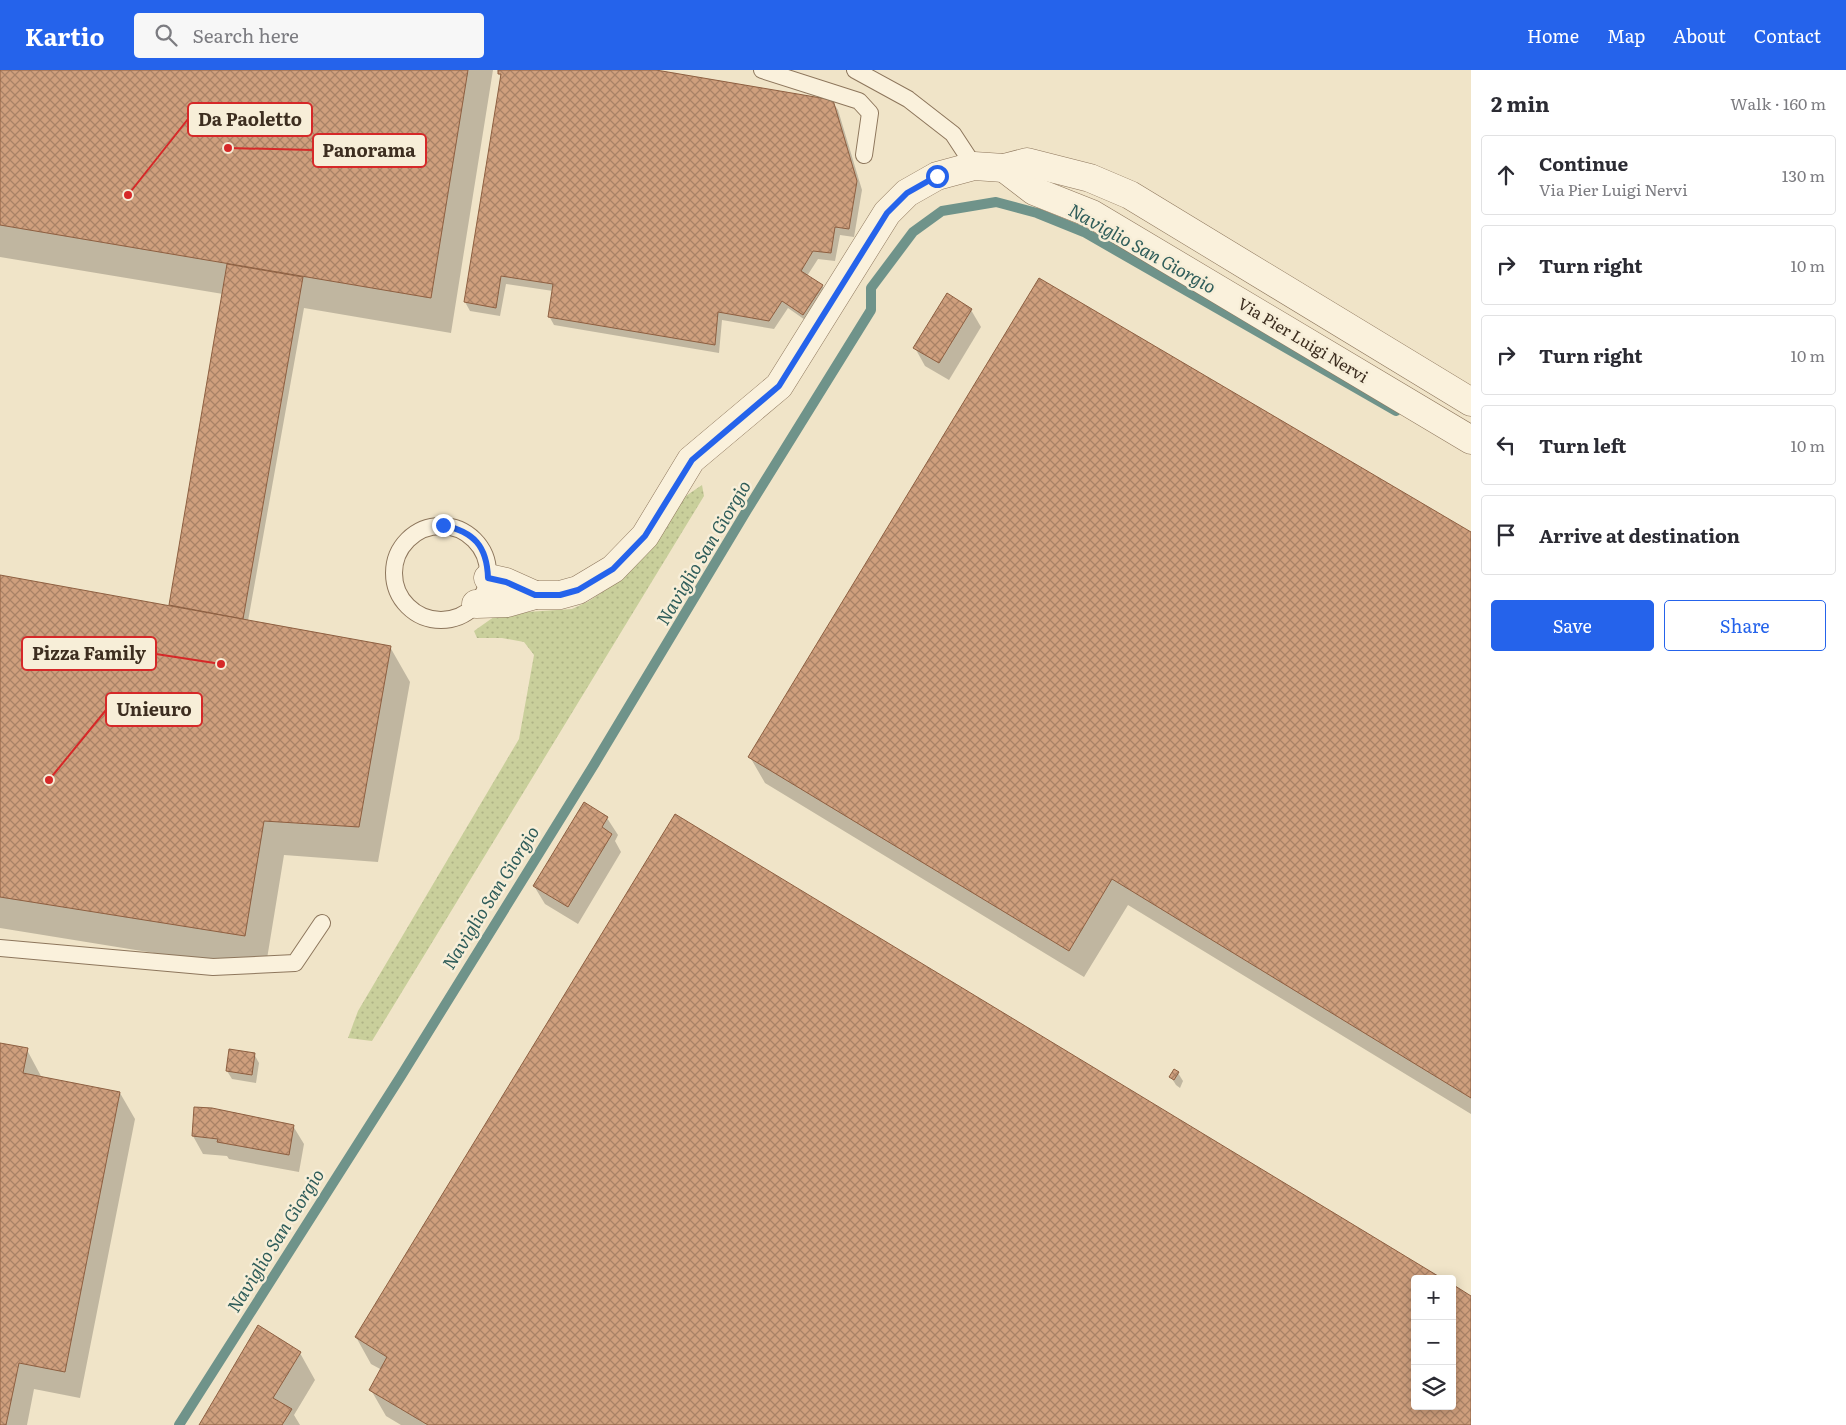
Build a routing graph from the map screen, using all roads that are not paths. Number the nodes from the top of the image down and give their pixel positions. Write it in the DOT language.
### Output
graph roads {
  1 [pos="762,70"];
  2 [pos="855,70"];
  3 [pos="864,155"];
  4 [pos="974,166"];
  5 [pos="1004,168"];
  6 [pos="1471,402"];
  7 [pos="1471,440"];
  8 [pos="488,578"];
  9 [pos="535,595"];
  10 [pos="476,604"];
  11 [pos="322,923"];
  12 [pos="0,948"];
  1 -- 3 [label="lane"];
  2 -- 4 [label="lane"];
  4 -- 5 [label="street, Via Pier Luigi Nervi"];
  4 -- 9 [label="street, Via Pier Luigi Nervi"];
  5 -- 6 [label="street, Via Pier Luigi Nervi"];
  5 -- 7 [label="street, Via Pier Luigi Nervi"];
  8 -- 9 [label="street"];
  8 -- 10 [label="lane"];
  8 -- 10 [label="lane"];
  9 -- 10 [label="street"];
  11 -- 12 [label="lane"];
}
